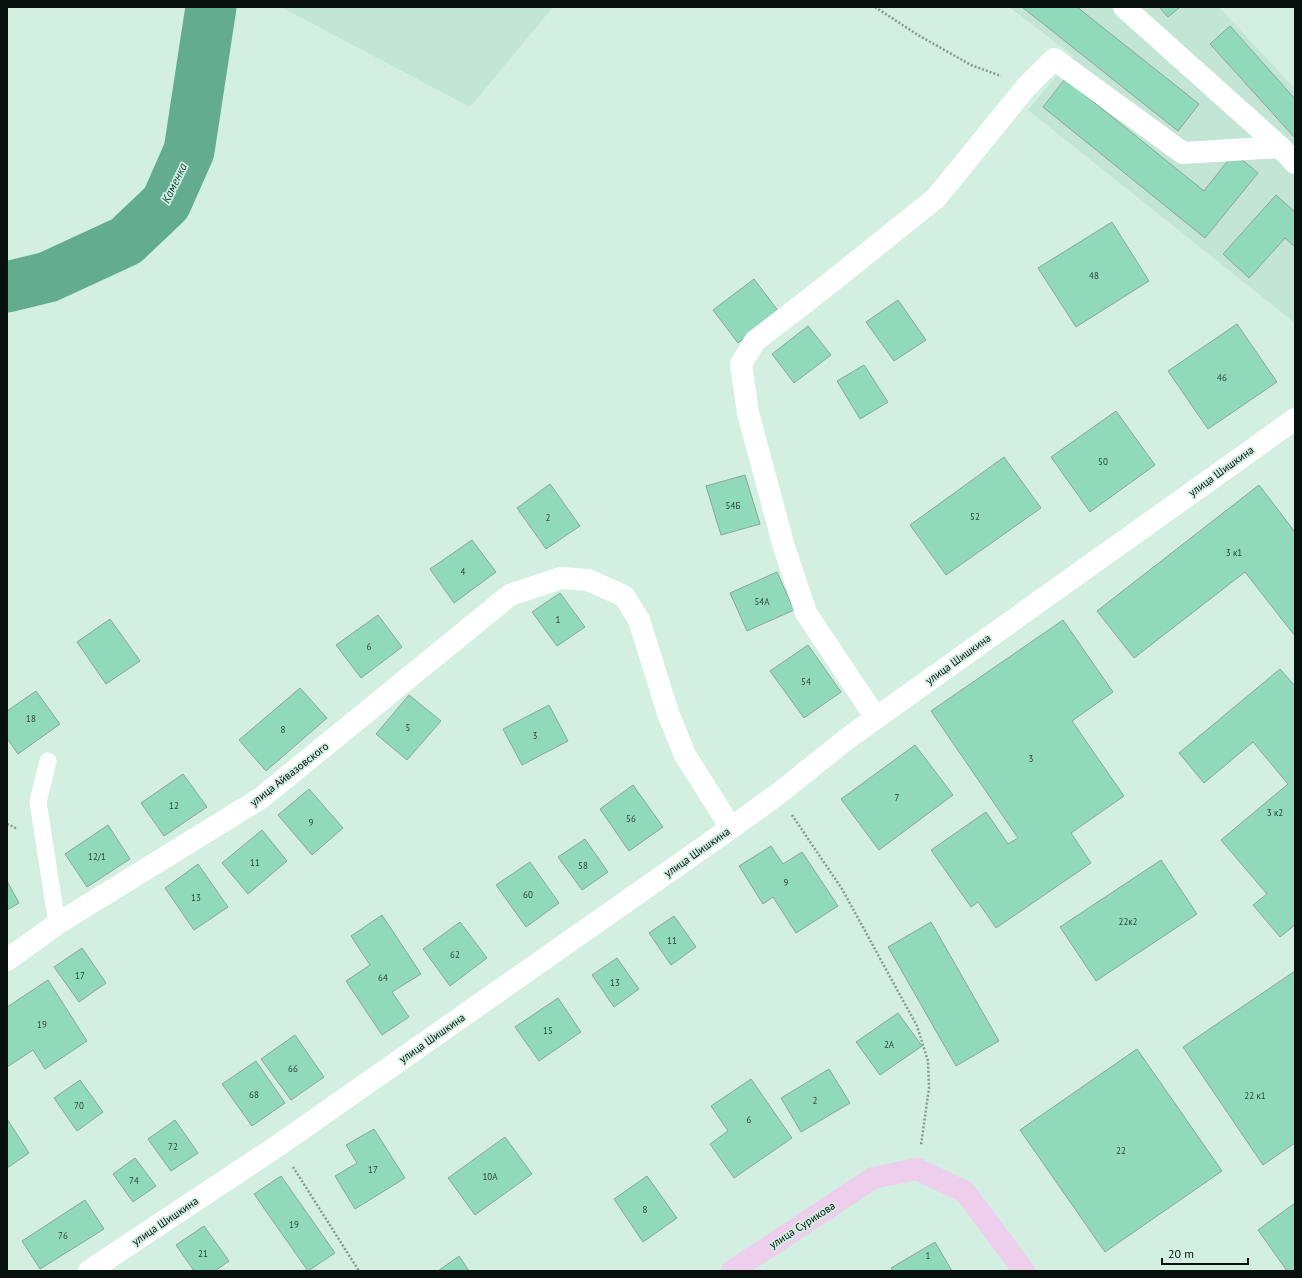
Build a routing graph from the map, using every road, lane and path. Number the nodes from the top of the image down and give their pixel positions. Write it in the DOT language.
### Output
graph roads {
  1 [pos="876,7"];
  2 [pos="1124,7"];
  3 [pos="1027,86"];
  4 [pos="1280,147"];
  5 [pos="1295,163"];
  6 [pos="1295,419"];
  7 [pos="876,718"];
  8 [pos="48,761"];
  9 [pos="778,794"];
  10 [pos="730,828"];
  11 [pos="57,924"];
  12 [pos="7,960"];
  13 [pos="280,1145"];
  14 [pos="917,1169"];
  15 [pos="90,1271"];
  16 [pos="359,1271"];
  17 [pos="732,1271"];
  18 [pos="1024,1271"];
  1 -- 3 [label="path"];
  2 -- 4 [label="street"];
  3 -- 4 [label="street"];
  3 -- 7 [label="street"];
  4 -- 5 [label="street"];
  6 -- 7 [label="street, улица Шишкина"];
  7 -- 9 [label="street, улица Шишкина"];
  8 -- 11 [label="lane"];
  9 -- 10 [label="street, улица Шишкина"];
  9 -- 14 [label="path"];
  10 -- 11 [label="street, улица Айвазовского"];
  10 -- 13 [label="street, улица Шишкина"];
  11 -- 12 [label="street, улица Айвазовского"];
  13 -- 15 [label="street, улица Шишкина"];
  13 -- 16 [label="path"];
  14 -- 17 [label="street, улица Сурикова"];
  14 -- 18 [label="street"];
}
